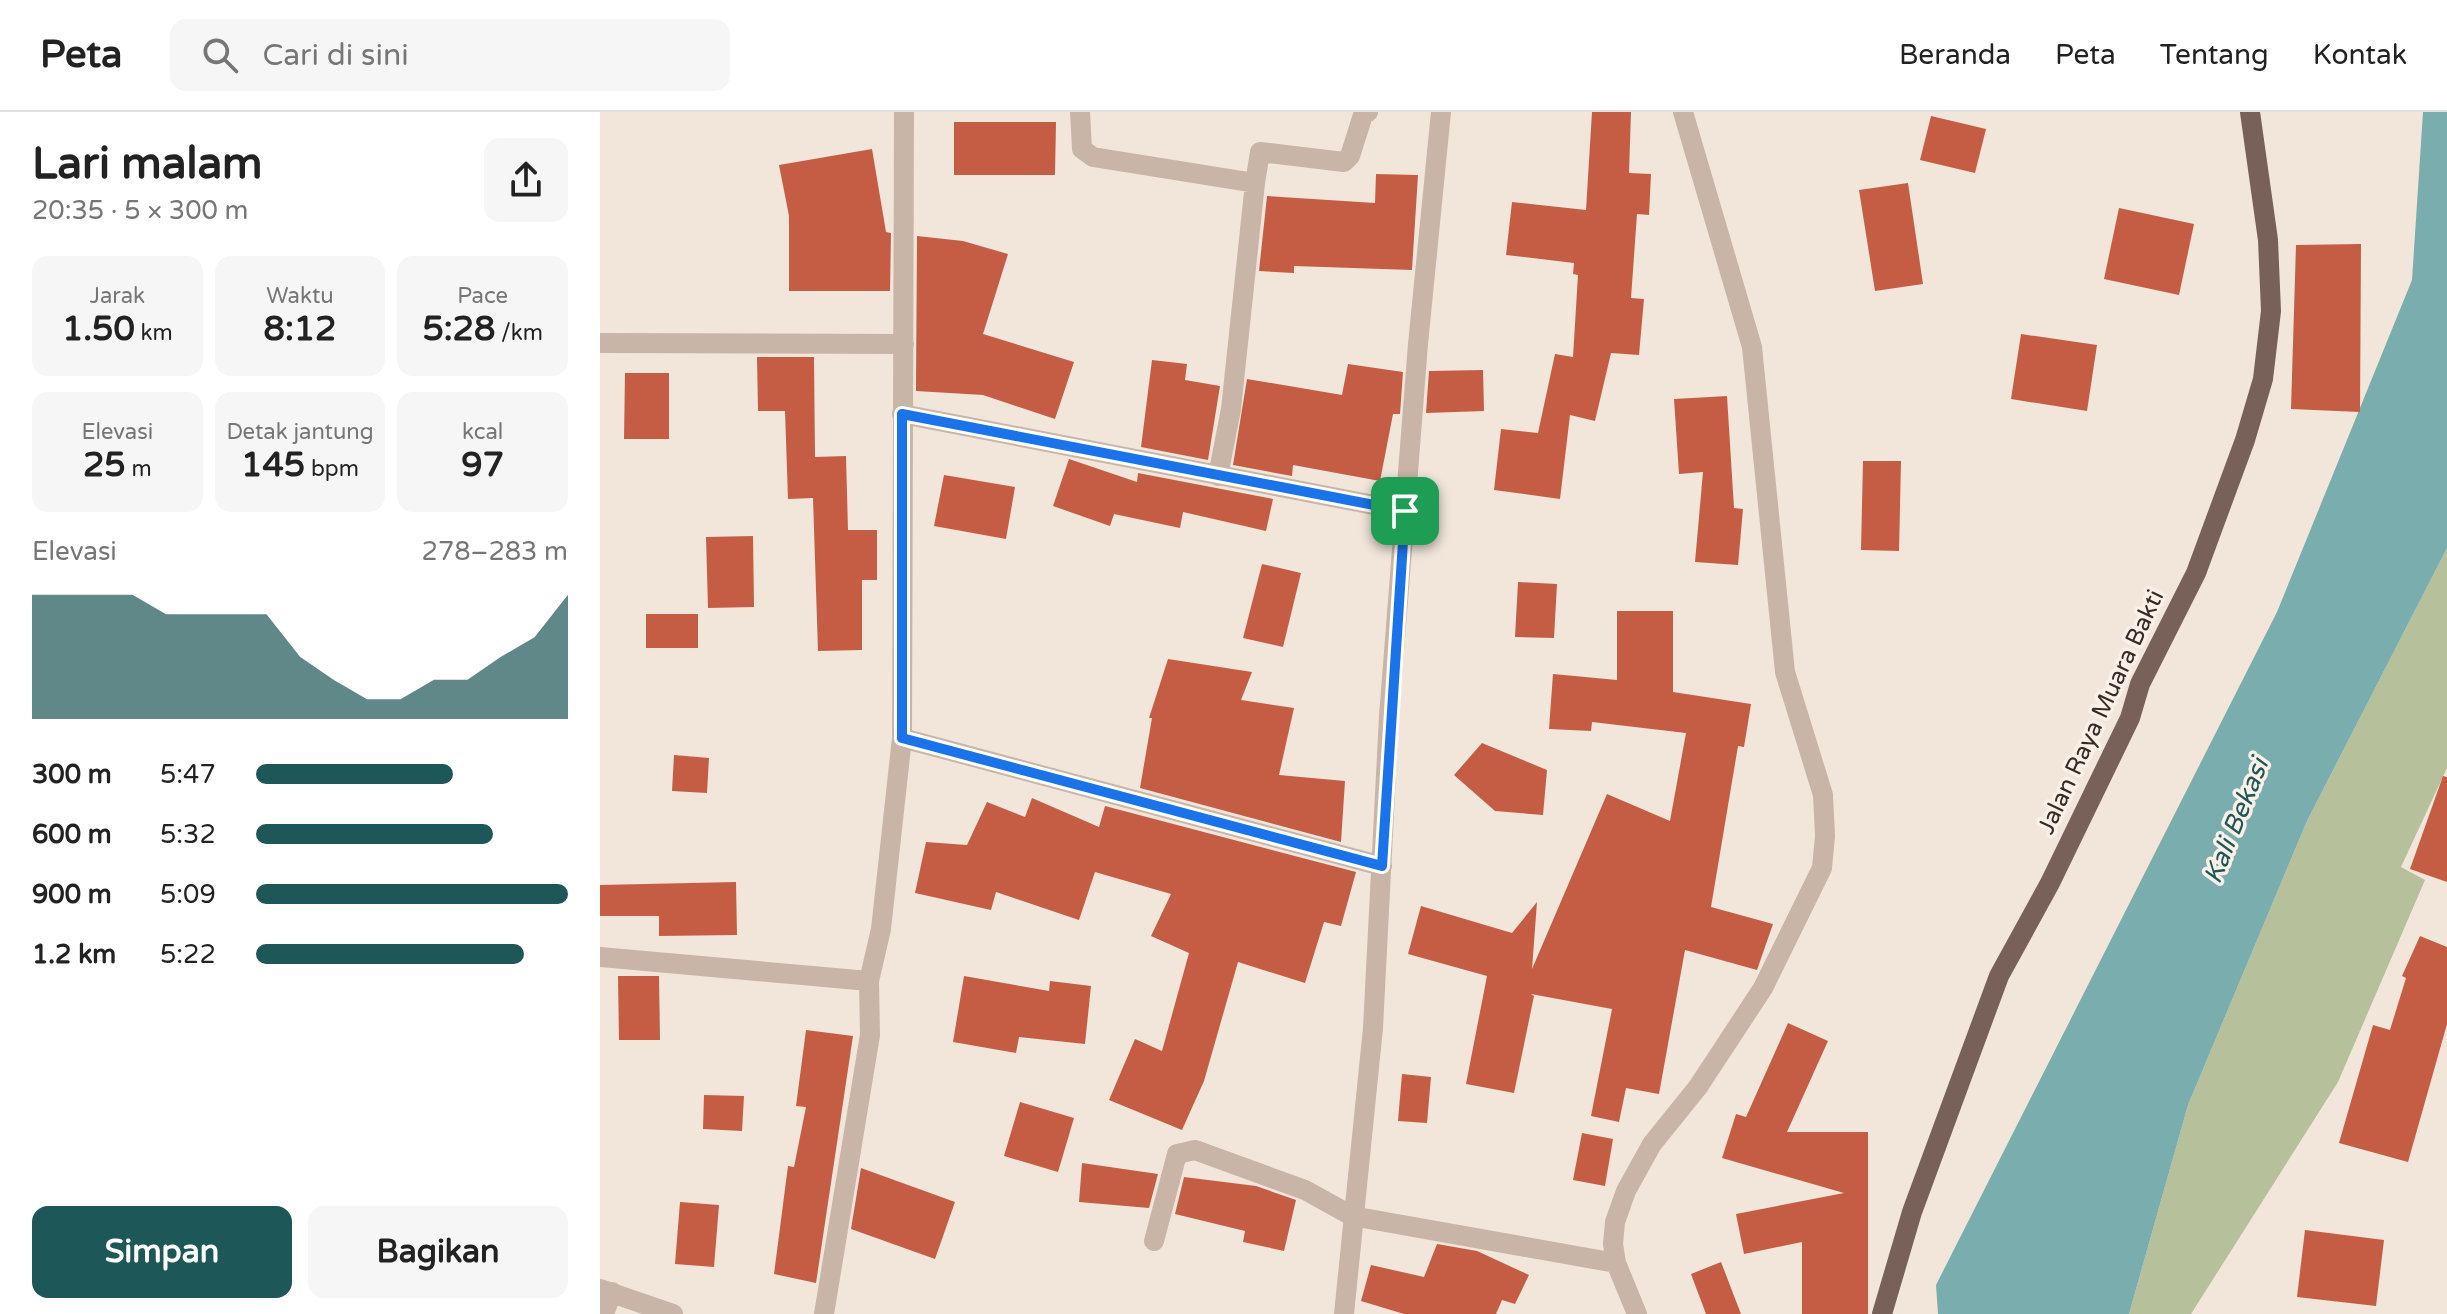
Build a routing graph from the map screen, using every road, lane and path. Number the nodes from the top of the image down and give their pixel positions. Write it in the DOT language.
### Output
graph roads {
  1 [pos="904,112"];
  2 [pos="1080,112"];
  3 [pos="1368,112"];
  4 [pos="1433,112"];
  5 [pos="1441,112"];
  6 [pos="1683,112"];
  7 [pos="2250,112"];
  8 [pos="1255,183"];
  9 [pos="600,343"];
  10 [pos="904,344"];
  11 [pos="902,414"];
  12 [pos="1218,476"];
  13 [pos="1405,511"];
  14 [pos="902,738"];
  15 [pos="1382,866"];
  16 [pos="600,957"];
  17 [pos="869,981"];
  18 [pos="1352,1216"];
  19 [pos="1154,1241"];
  20 [pos="1616,1263"];
  21 [pos="606,1290"];
  22 [pos="604,1314"];
  23 [pos="673,1314"];
  24 [pos="824,1314"];
  25 [pos="1344,1314"];
  26 [pos="1637,1314"];
  27 [pos="1882,1314"];
  1 -- 10 [label="street"];
  2 -- 8 [label="street"];
  3 -- 8 [label="street"];
  4 -- 5 [label="street"];
  5 -- 13 [label="street"];
  6 -- 20 [label="street"];
  7 -- 27 [label="main road, Jalan Raya Muara Bakti"];
  8 -- 12 [label="street"];
  9 -- 10 [label="street"];
  10 -- 11 [label="street"];
  11 -- 12 [label="street"];
  11 -- 14 [label="street"];
  12 -- 13 [label="street"];
  13 -- 15 [label="street"];
  14 -- 15 [label="street"];
  14 -- 17 [label="street"];
  15 -- 18 [label="street"];
  16 -- 17 [label="street"];
  17 -- 24 [label="street"];
  18 -- 19 [label="street"];
  18 -- 20 [label="street"];
  18 -- 25 [label="street"];
  20 -- 26 [label="street"];
  21 -- 22 [label="street"];
  21 -- 23 [label="street"];
}
